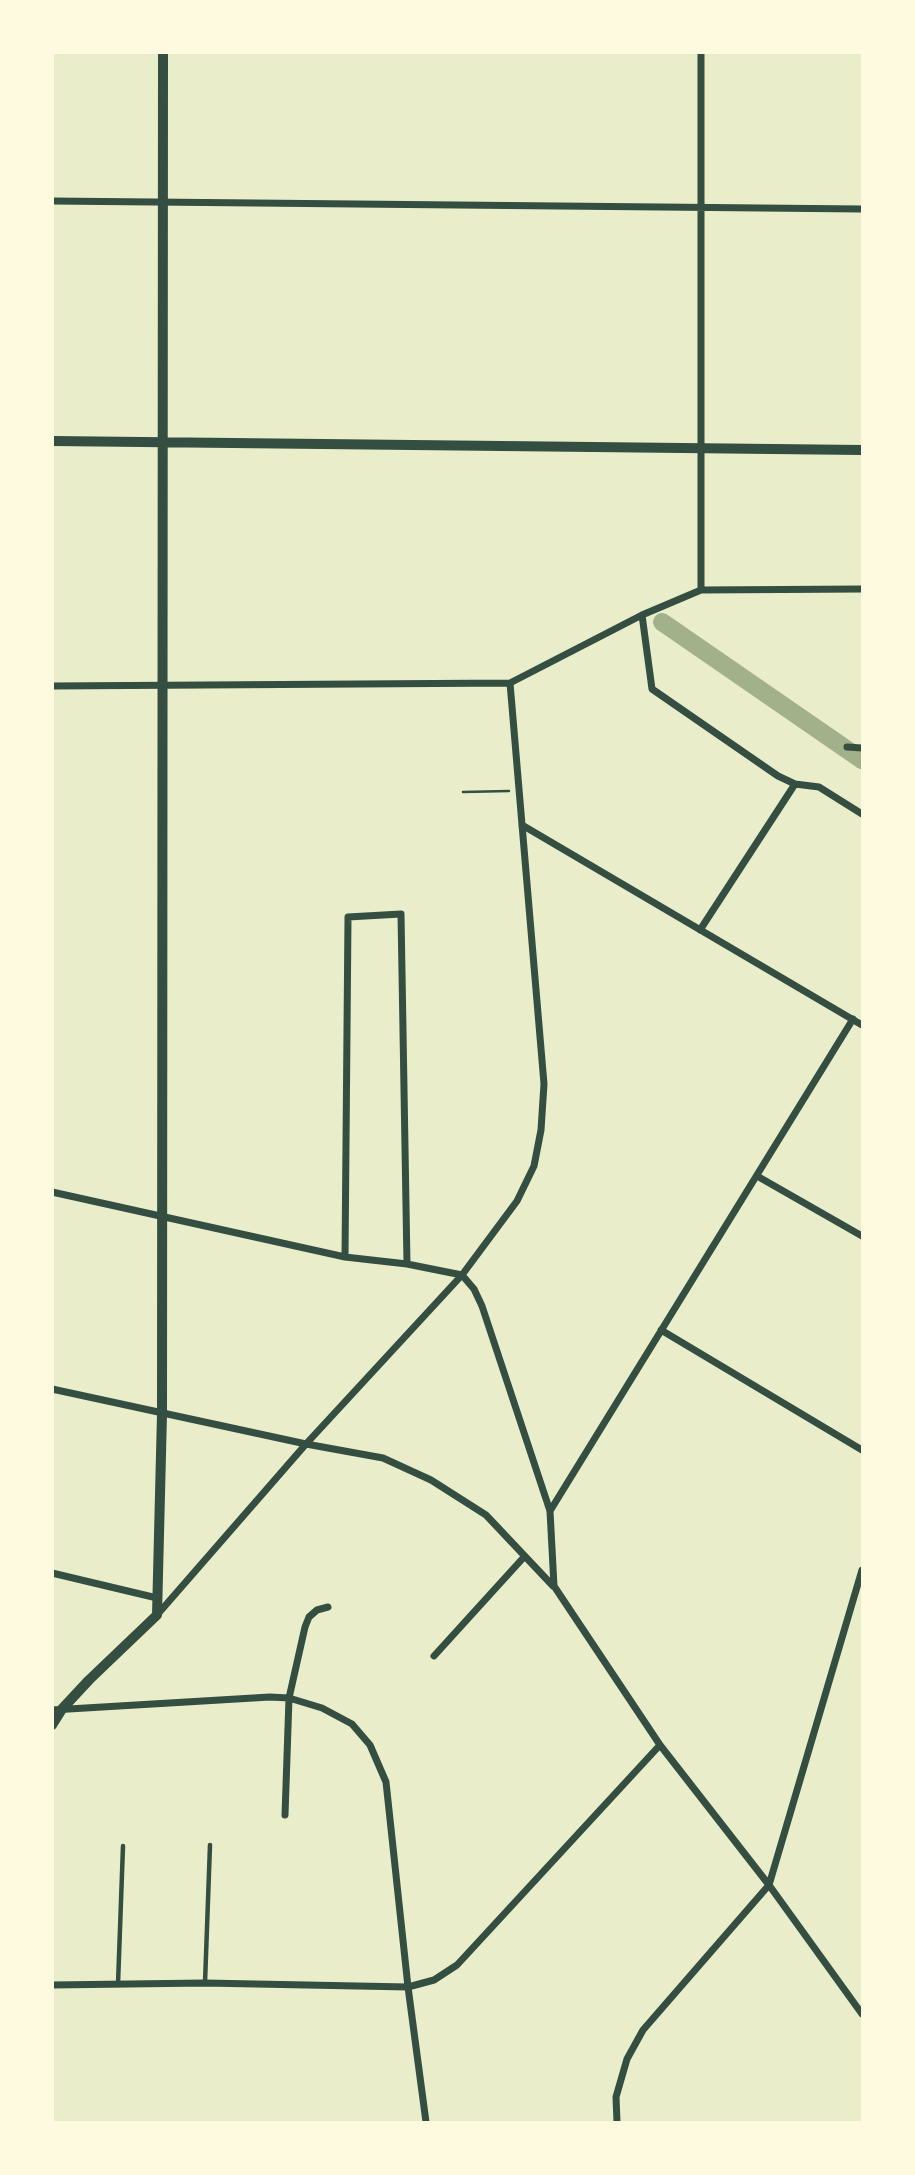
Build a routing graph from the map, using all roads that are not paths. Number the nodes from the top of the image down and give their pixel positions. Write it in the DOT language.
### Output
graph roads {
  1 [pos="163,52"];
  2 [pos="701,52"];
  3 [pos="52,201"];
  4 [pos="163,202"];
  5 [pos="701,208"];
  6 [pos="863,209"];
  7 [pos="52,441"];
  8 [pos="163,442"];
  9 [pos="701,449"];
  10 [pos="863,450"];
  11 [pos="863,589"];
  12 [pos="701,590"];
  13 [pos="642,615"];
  14 [pos="510,683"];
  15 [pos="52,686"];
  16 [pos="163,687"];
  17 [pos="847,747"];
  18 [pos="863,747"];
  19 [pos="795,784"];
  20 [pos="863,814"];
  21 [pos="522,825"];
  22 [pos="700,930"];
  23 [pos="853,1019"];
  24 [pos="863,1025"];
  25 [pos="757,1176"];
  26 [pos="52,1192"];
  27 [pos="162,1217"];
  28 [pos="863,1236"];
  29 [pos="345,1257"];
  30 [pos="407,1264"];
  31 [pos="462,1275"];
  32 [pos="661,1330"];
  33 [pos="52,1389"];
  34 [pos="162,1414"];
  35 [pos="306,1444"];
  36 [pos="863,1450"];
  37 [pos="550,1511"];
  38 [pos="524,1556"];
  39 [pos="863,1570"];
  40 [pos="52,1573"];
  41 [pos="554,1586"];
  42 [pos="157,1598"];
  43 [pos="328,1606"];
  44 [pos="157,1615"];
  45 [pos="434,1656"];
  46 [pos="289,1698"];
  47 [pos="57,1710"];
  48 [pos="52,1725"];
  49 [pos="660,1745"];
  50 [pos="285,1815"];
  51 [pos="210,1845"];
  52 [pos="123,1846"];
  53 [pos="769,1885"];
  54 [pos="205,1983"];
  55 [pos="52,1984"];
  56 [pos="118,1984"];
  57 [pos="408,1987"];
  58 [pos="863,2014"];
  59 [pos="426,2123"];
  60 [pos="617,2123"];
  1 -- 4 [label="street"];
  2 -- 5 [label="street"];
  3 -- 4 [label="street"];
  4 -- 5 [label="street"];
  4 -- 8 [label="street"];
  5 -- 6 [label="street"];
  5 -- 9 [label="street"];
  7 -- 8 [label="street"];
  8 -- 9 [label="street"];
  8 -- 16 [label="street"];
  9 -- 10 [label="street"];
  9 -- 12 [label="street"];
  11 -- 12 [label="street"];
  12 -- 13 [label="street"];
  13 -- 14 [label="street"];
  13 -- 19 [label="street"];
  14 -- 16 [label="street"];
  14 -- 21 [label="street"];
  15 -- 16 [label="street"];
  16 -- 27 [label="street"];
  17 -- 18 [label="street"];
  19 -- 20 [label="street"];
  19 -- 22 [label="street"];
  21 -- 22 [label="street"];
  21 -- 31 [label="street"];
  22 -- 23 [label="street"];
  23 -- 24 [label="street"];
  23 -- 25 [label="street"];
  25 -- 28 [label="street"];
  25 -- 32 [label="street"];
  26 -- 27 [label="street"];
  27 -- 29 [label="street"];
  27 -- 34 [label="street"];
  29 -- 30 [label="street"];
  29 -- 30 [label="street"];
  30 -- 31 [label="street"];
  31 -- 35 [label="street"];
  31 -- 37 [label="street"];
  32 -- 36 [label="street"];
  32 -- 37 [label="street"];
  33 -- 34 [label="street"];
  34 -- 35 [label="street"];
  34 -- 42 [label="street"];
  35 -- 38 [label="street"];
  35 -- 44 [label="street"];
  37 -- 41 [label="street"];
  38 -- 41 [label="street"];
  38 -- 45 [label="street"];
  39 -- 53 [label="street"];
  40 -- 42 [label="street"];
  41 -- 49 [label="street"];
  42 -- 44 [label="street"];
  43 -- 46 [label="street"];
  44 -- 47 [label="street"];
  46 -- 47 [label="street"];
  46 -- 50 [label="street"];
  46 -- 57 [label="street"];
  47 -- 48 [label="street"];
  49 -- 53 [label="street"];
  49 -- 57 [label="street"];
  51 -- 54 [label="lane"];
  52 -- 56 [label="lane"];
  53 -- 58 [label="street"];
  53 -- 60 [label="street"];
  54 -- 56 [label="street"];
  54 -- 57 [label="street"];
  55 -- 56 [label="street"];
  57 -- 59 [label="street"];
}
